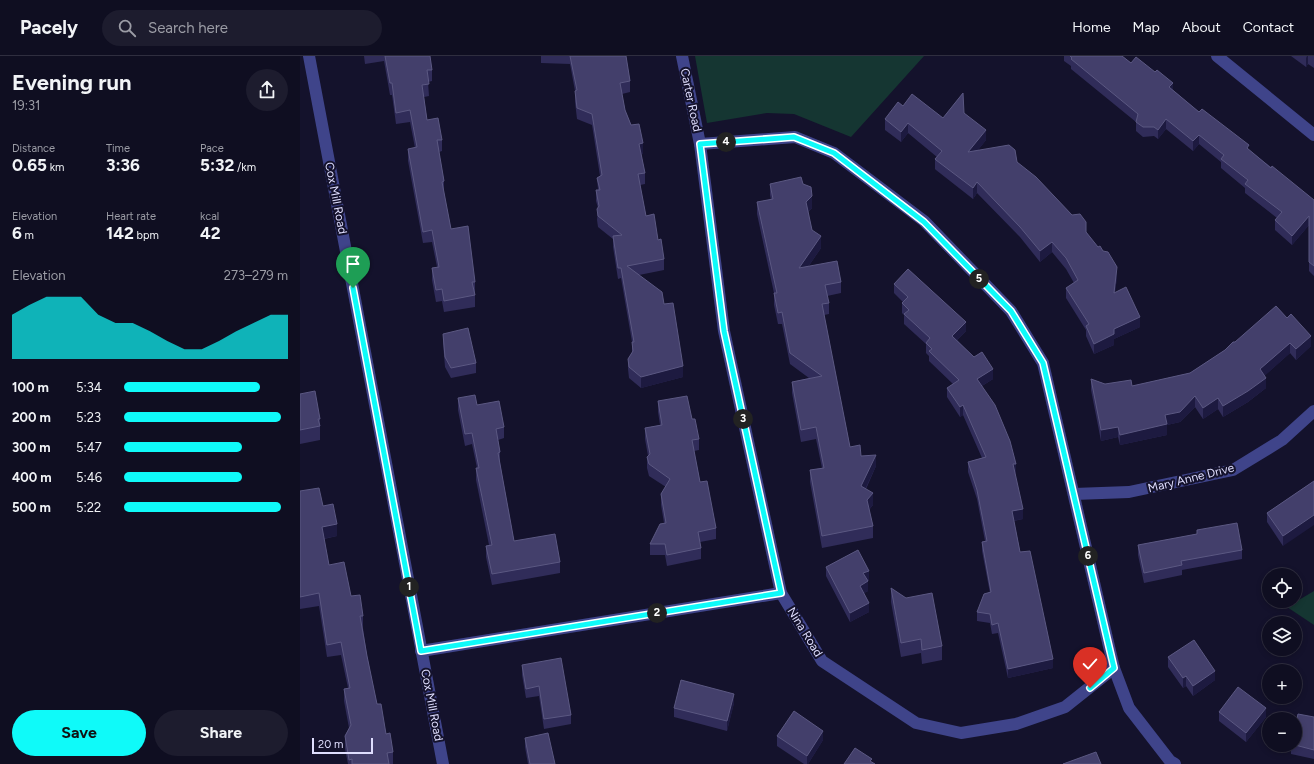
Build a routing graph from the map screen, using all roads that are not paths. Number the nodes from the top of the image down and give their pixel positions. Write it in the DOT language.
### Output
graph roads {
  1 [pos="309,56"];
  2 [pos="682,56"];
  3 [pos="1216,56"];
  4 [pos="1314,135"];
  5 [pos="700,144"];
  6 [pos="1314,411"];
  7 [pos="1074,494"];
  8 [pos="781,593"];
  9 [pos="421,651"];
  10 [pos="1114,668"];
  11 [pos="443,764"];
  12 [pos="1175,764"];
  1 -- 9 [label="street, Cox Mill Road"];
  2 -- 5 [label="street, Carter Road"];
  3 -- 4 [label="street"];
  5 -- 7 [label="street"];
  5 -- 8 [label="street, Carter Road"];
  6 -- 7 [label="street, Mary Anne Drive"];
  7 -- 10 [label="street"];
  8 -- 9 [label="street"];
  8 -- 10 [label="street, Nina Road"];
  9 -- 11 [label="street, Cox Mill Road"];
  10 -- 12 [label="street"];
}
